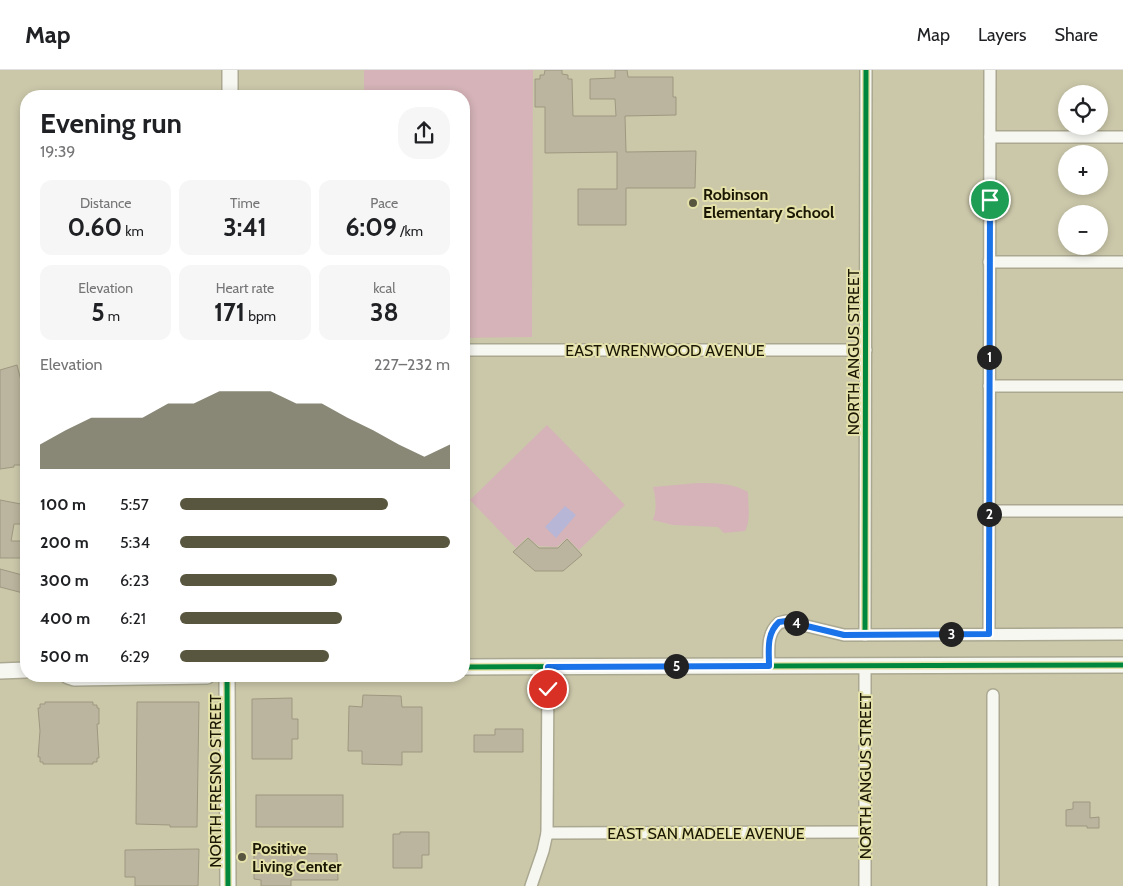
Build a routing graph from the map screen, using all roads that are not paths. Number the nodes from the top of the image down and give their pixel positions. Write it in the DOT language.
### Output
graph roads {
  1 [pos="230,70"];
  2 [pos="866,70"];
  3 [pos="990,70"];
  4 [pos="230,90"];
  5 [pos="990,137"];
  6 [pos="1123,137"];
  7 [pos="989,262"];
  8 [pos="1123,262"];
  9 [pos="470,350"];
  10 [pos="866,350"];
  11 [pos="989,386"];
  12 [pos="1123,386"];
  13 [pos="989,511"];
  14 [pos="1123,511"];
  15 [pos="989,634"];
  16 [pos="1123,634"];
  17 [pos="864,635"];
  18 [pos="1123,665"];
  19 [pos="769,666"];
  20 [pos="865,666"];
  21 [pos="470,667"];
  22 [pos="548,667"];
  23 [pos="0,670"];
  24 [pos="20,670"];
  25 [pos="227,682"];
  26 [pos="994,695"];
  27 [pos="866,832"];
  28 [pos="547,833"];
  29 [pos="228,886"];
  30 [pos="531,886"];
  31 [pos="865,886"];
  32 [pos="993,886"];
  1 -- 4 [label="main road"];
  2 -- 10 [label="street, NORTH ANGUS STREET"];
  3 -- 5 [label="street"];
  5 -- 6 [label="street"];
  5 -- 7 [label="street"];
  7 -- 8 [label="street"];
  7 -- 11 [label="street"];
  9 -- 10 [label="street, EAST WRENWOOD AVENUE"];
  10 -- 17 [label="street, NORTH ANGUS STREET"];
  11 -- 12 [label="street"];
  11 -- 13 [label="street"];
  13 -- 14 [label="street"];
  13 -- 15 [label="street"];
  15 -- 16 [label="street"];
  15 -- 17 [label="street"];
  17 -- 19 [label="street"];
  18 -- 20 [label="main road"];
  19 -- 20 [label="main road"];
  19 -- 22 [label="main road"];
  20 -- 27 [label="street, NORTH ANGUS STREET"];
  21 -- 22 [label="main road"];
  22 -- 28 [label="street"];
  23 -- 24 [label="main road"];
  25 -- 29 [label="main road, NORTH FRESNO STREET"];
  26 -- 32 [label="street"];
  27 -- 28 [label="street, EAST SAN MADELE AVENUE"];
  27 -- 31 [label="street, NORTH ANGUS STREET"];
  28 -- 30 [label="street"];
}
